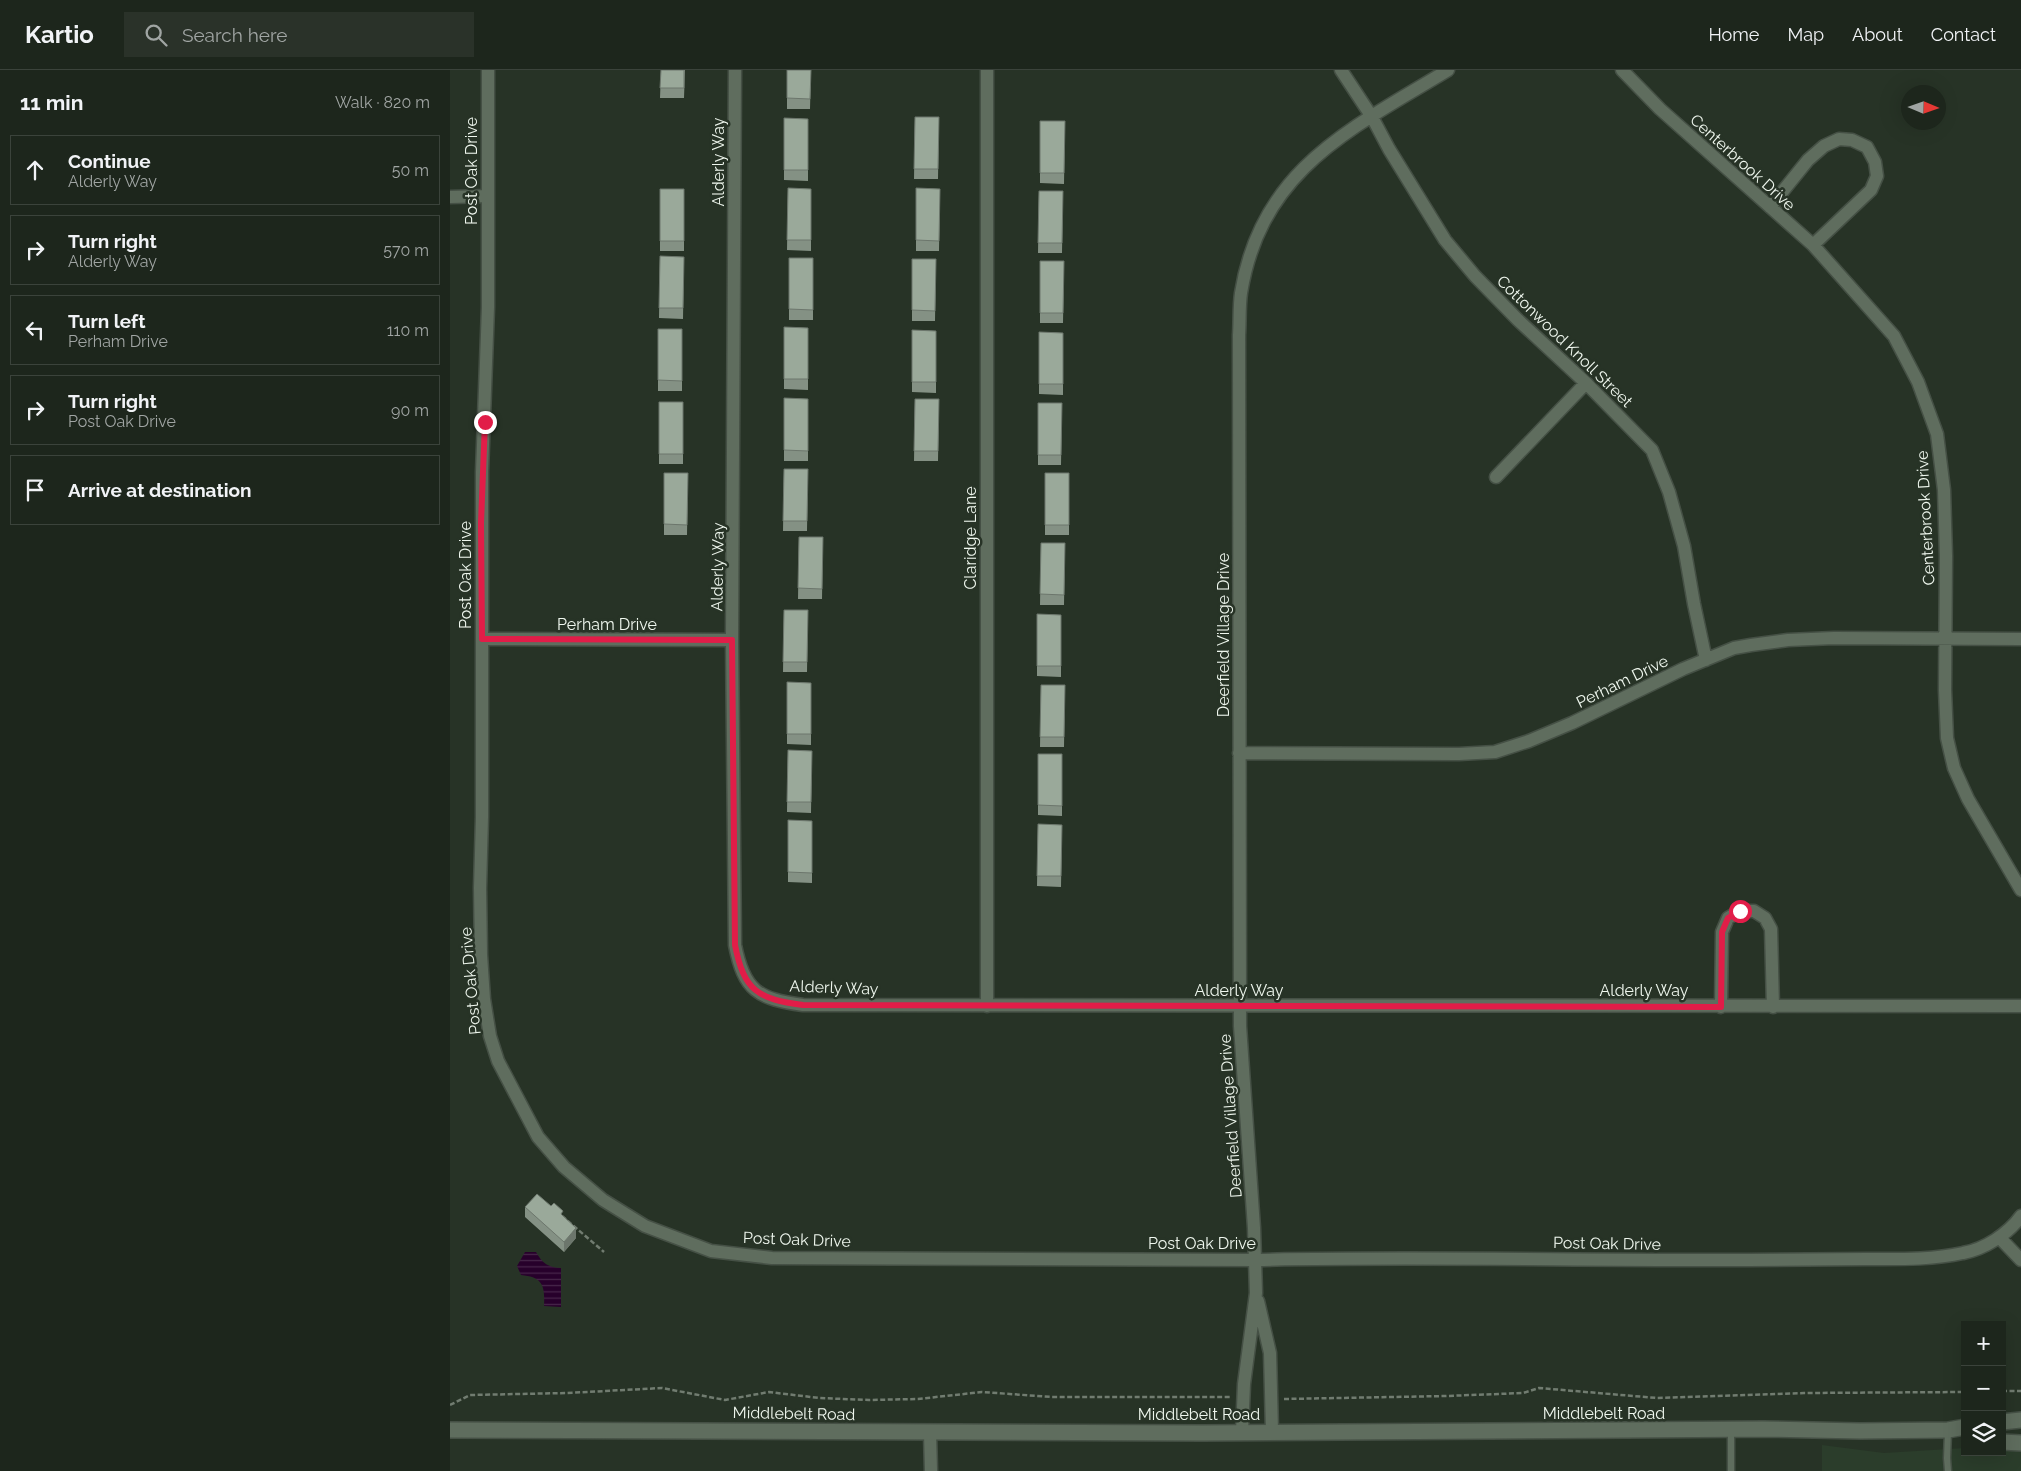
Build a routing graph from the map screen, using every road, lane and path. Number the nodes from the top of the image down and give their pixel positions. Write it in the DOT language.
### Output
graph roads {
  1 [pos="488,70"];
  2 [pos="735,70"];
  3 [pos="987,70"];
  4 [pos="1341,70"];
  5 [pos="1448,70"];
  6 [pos="1622,70"];
  7 [pos="1372,116"];
  8 [pos="488,196"];
  9 [pos="450,197"];
  10 [pos="1770,207"];
  11 [pos="1813,245"];
  12 [pos="1586,383"];
  13 [pos="1496,477"];
  14 [pos="1945,638"];
  15 [pos="482,639"];
  16 [pos="732,640"];
  17 [pos="2021,640"];
  18 [pos="1706,660"];
  19 [pos="1239,753"];
  20 [pos="2021,890"];
  21 [pos="987,1006"];
  22 [pos="1240,1006"];
  23 [pos="2021,1006"];
  24 [pos="1721,1007"];
  25 [pos="1773,1007"];
  26 [pos="558,1217"];
  27 [pos="2018,1220"];
  28 [pos="1999,1237"];
  29 [pos="604,1252"];
  30 [pos="1255,1260"];
  31 [pos="2021,1260"];
  32 [pos="1256,1293"];
  33 [pos="2006,1391"];
  34 [pos="2021,1391"];
  35 [pos="1961,1392"];
  36 [pos="1243,1399"];
  37 [pos="1272,1399"];
  38 [pos="450,1405"];
  39 [pos="2021,1420"];
  40 [pos="2006,1422"];
  41 [pos="1961,1428"];
  42 [pos="450,1430"];
  43 [pos="1732,1430"];
  44 [pos="1948,1430"];
  45 [pos="1272,1431"];
  46 [pos="1242,1432"];
  47 [pos="930,1433"];
  48 [pos="1961,1434"];
  49 [pos="2006,1442"];
  50 [pos="2021,1443"];
  51 [pos="930,1471"];
  52 [pos="1732,1471"];
  53 [pos="1948,1471"];
  1 -- 8 [label="street, Post Oak Drive"];
  2 -- 16 [label="street, Alderly Way"];
  3 -- 21 [label="street, Claridge Lane"];
  4 -- 7 [label="street, Cottonwood Knoll Street"];
  5 -- 7 [label="street, Deerfield Village Drive"];
  6 -- 10 [label="street, Centerbrook Drive"];
  7 -- 12 [label="street, Cottonwood Knoll Street"];
  7 -- 19 [label="street, Deerfield Village Drive"];
  8 -- 9 [label="street"];
  8 -- 15 [label="street, Post Oak Drive"];
  10 -- 11 [label="street, Centerbrook Drive"];
  10 -- 11 [label="street"];
  11 -- 14 [label="street, Centerbrook Drive"];
  12 -- 13 [label="street"];
  12 -- 18 [label="street, Cottonwood Knoll Street"];
  14 -- 17 [label="street, Perham Drive"];
  14 -- 18 [label="street, Perham Drive"];
  14 -- 20 [label="street, Centerbrook Drive"];
  15 -- 16 [label="street, Perham Drive"];
  15 -- 30 [label="street, Post Oak Drive"];
  16 -- 21 [label="street, Alderly Way"];
  18 -- 19 [label="street, Perham Drive"];
  19 -- 22 [label="street, Deerfield Village Drive"];
  21 -- 22 [label="street, Alderly Way"];
  22 -- 24 [label="street, Alderly Way"];
  22 -- 30 [label="street, Deerfield Village Drive"];
  23 -- 25 [label="street, Alderly Way"];
  24 -- 25 [label="street, Alderly Way"];
  24 -- 25 [label="street"];
  26 -- 29 [label="path"];
  27 -- 28 [label="street, Post Oak Drive"];
  28 -- 30 [label="street, Post Oak Drive"];
  28 -- 31 [label="street"];
  30 -- 32 [label="street, Deerfield Village Drive"];
  32 -- 36 [label="street, Deerfield Village Drive"];
  32 -- 37 [label="street, Deerfield Village Drive"];
  33 -- 34 [label="path"];
  35 -- 37 [label="path"];
  36 -- 38 [label="path"];
  36 -- 46 [label="street, Deerfield Village Drive"];
  37 -- 45 [label="street, Deerfield Village Drive"];
  39 -- 40 [label="street"];
  41 -- 44 [label="street, Middlebelt Road"];
  42 -- 47 [label="street, Middlebelt Road"];
  43 -- 44 [label="street, Middlebelt Road"];
  43 -- 45 [label="street, Middlebelt Road"];
  43 -- 52 [label="lane"];
  44 -- 48 [label="street, Middlebelt Road"];
  44 -- 53 [label="lane"];
  45 -- 46 [label="street, Middlebelt Road"];
  46 -- 47 [label="street, Middlebelt Road"];
  47 -- 51 [label="street"];
  49 -- 50 [label="street"];
}
